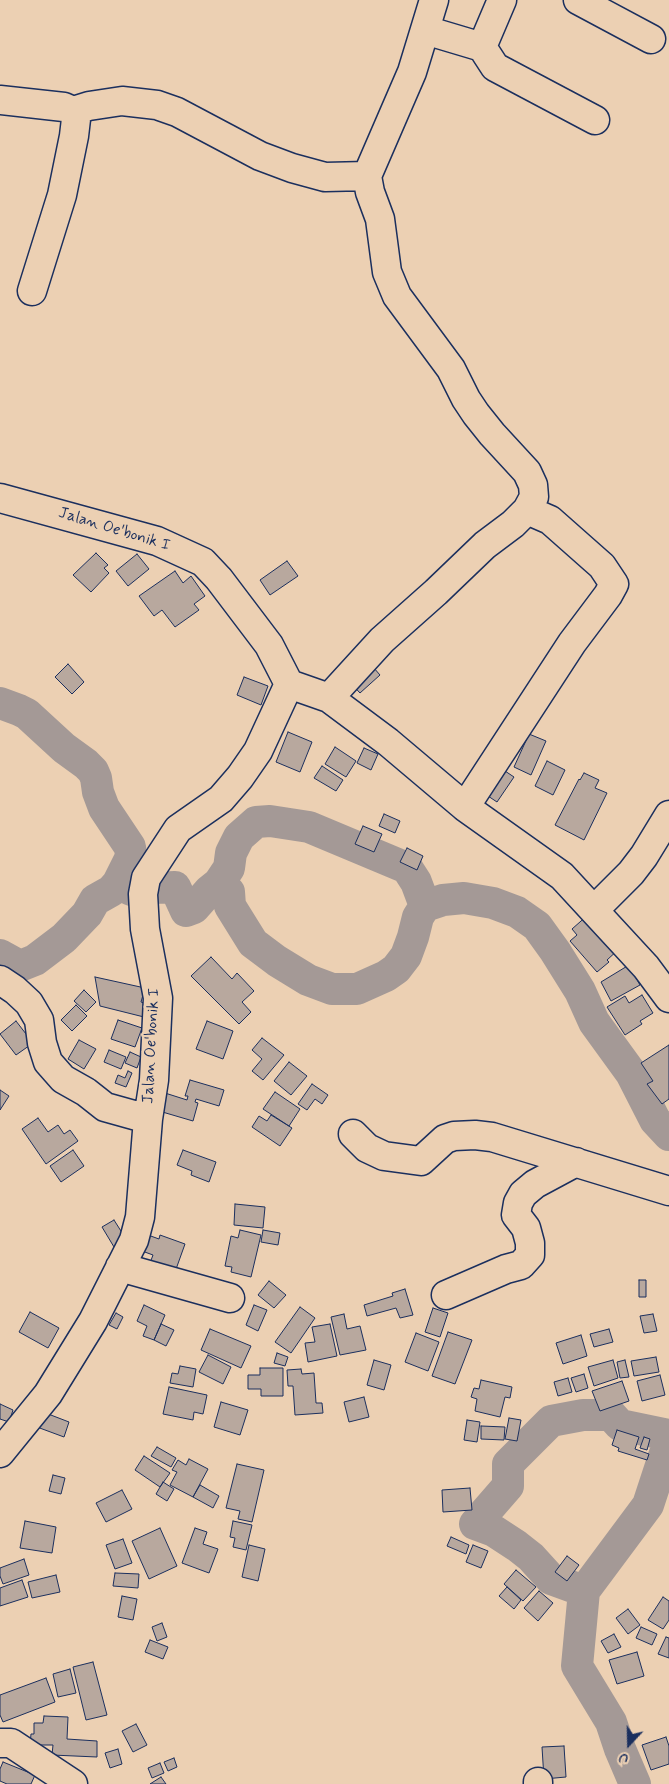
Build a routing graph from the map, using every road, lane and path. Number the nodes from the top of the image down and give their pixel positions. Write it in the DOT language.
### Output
graph roads {
  1 [pos="434,0"];
  2 [pos="502,0"];
  3 [pos="578,0"];
  4 [pos="425,30"];
  5 [pos="651,39"];
  6 [pos="482,47"];
  7 [pos="0,100"];
  8 [pos="73,111"];
  9 [pos="595,120"];
  10 [pos="367,176"];
  11 [pos="32,292"];
  12 [pos="0,498"];
  13 [pos="527,510"];
  14 [pos="289,684"];
  15 [pos="329,698"];
  16 [pos="465,807"];
  17 [pos="669,815"];
  18 [pos="594,910"];
  19 [pos="0,980"];
  20 [pos="669,998"];
  21 [pos="148,1119"];
  22 [pos="353,1134"];
  23 [pos="576,1162"];
  24 [pos="669,1191"];
  25 [pos="120,1267"];
  26 [pos="446,1295"];
  27 [pos="230,1298"];
  28 [pos="0,1453"];
  29 [pos="0,1743"];
  30 [pos="73,1784"];
  1 -- 4 [label="street"];
  2 -- 6 [label="street"];
  3 -- 5 [label="street"];
  4 -- 6 [label="street"];
  4 -- 10 [label="street"];
  6 -- 9 [label="street"];
  7 -- 8 [label="street"];
  8 -- 10 [label="street"];
  8 -- 11 [label="street"];
  10 -- 13 [label="street"];
  12 -- 14 [label="street, Jalan Oe'bonik I"];
  13 -- 15 [label="street"];
  13 -- 16 [label="street"];
  14 -- 15 [label="street"];
  14 -- 21 [label="street, Jalan Oe'bonik I"];
  15 -- 16 [label="street"];
  16 -- 18 [label="street"];
  17 -- 18 [label="street"];
  18 -- 20 [label="street"];
  19 -- 21 [label="street"];
  21 -- 25 [label="street, Jalan Oe'bonik I"];
  22 -- 23 [label="street"];
  23 -- 24 [label="street"];
  23 -- 26 [label="street"];
  25 -- 27 [label="street"];
  25 -- 28 [label="street, Jalan Oe'bonik I"];
  29 -- 30 [label="street"];
}
